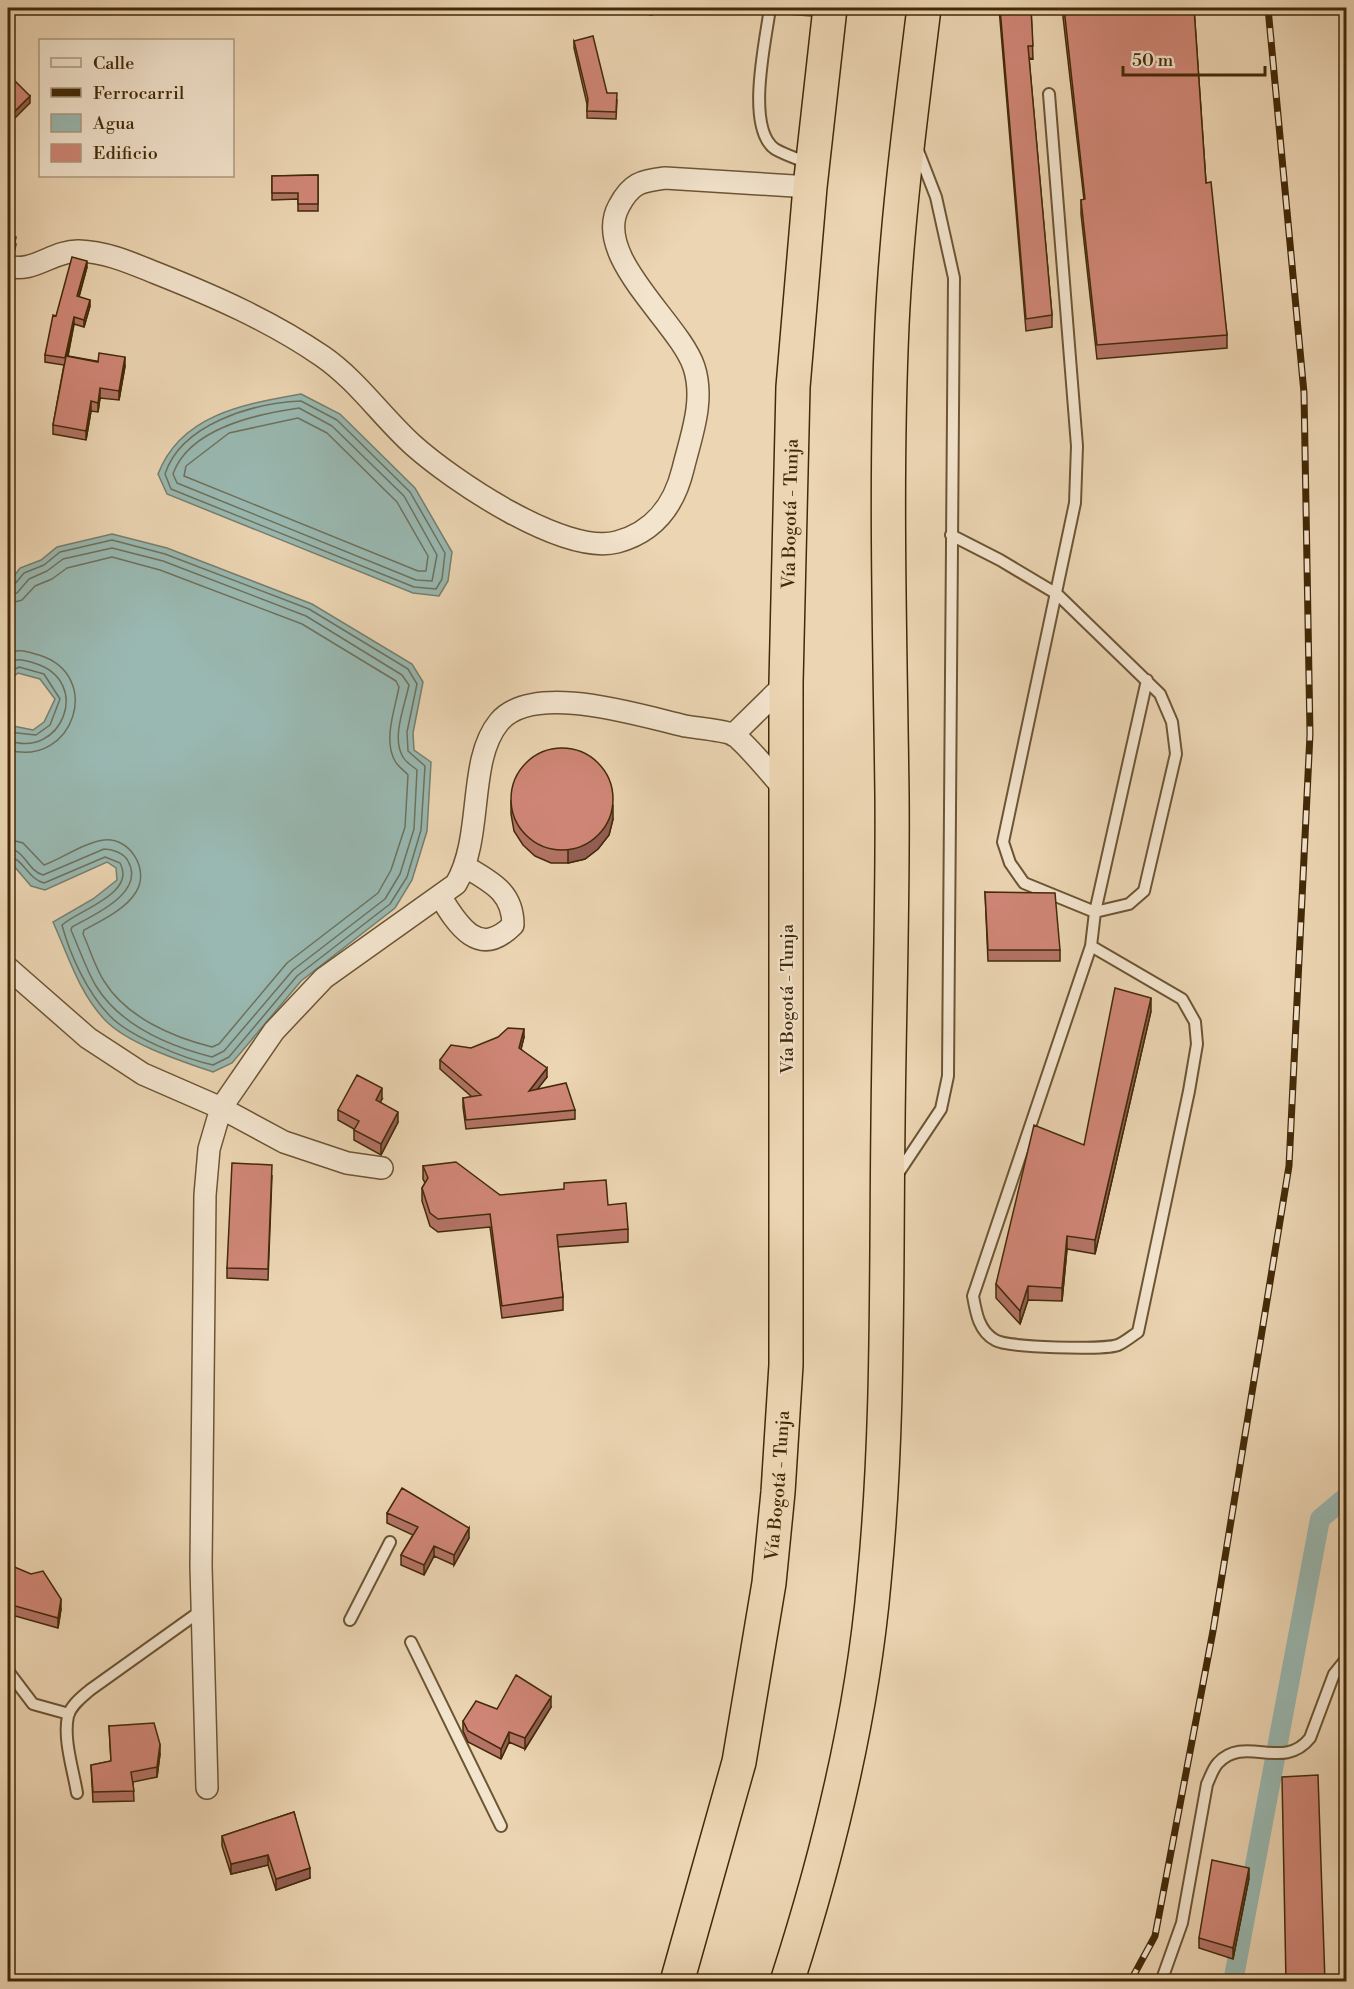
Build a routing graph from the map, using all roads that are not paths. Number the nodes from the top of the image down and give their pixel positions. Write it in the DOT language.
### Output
graph roads {
  1 [pos="770,8"];
  2 [pos="790,8"];
  3 [pos="924,8"];
  4 [pos="830,9"];
  5 [pos="1049,94"];
  6 [pos="909,128"];
  7 [pos="812,176"];
  8 [pos="8,266"];
  9 [pos="951,535"];
  10 [pos="1057,594"];
  11 [pos="1147,680"];
  12 [pos="786,683"];
  13 [pos="733,735"];
  14 [pos="787,792"];
  15 [pos="466,867"];
  16 [pos="440,896"];
  17 [pos="1095,912"];
  18 [pos="1091,946"];
  19 [pos="8,968"];
  20 [pos="221,1108"];
  21 [pos="382,1168"];
  22 [pos="887,1190"];
  23 [pos="390,1542"];
  24 [pos="202,1610"];
  25 [pos="350,1620"];
  26 [pos="411,1642"];
  27 [pos="1347,1659"];
  28 [pos="8,1671"];
  29 [pos="69,1714"];
  30 [pos="207,1788"];
  31 [pos="77,1793"];
  32 [pos="501,1826"];
  33 [pos="677,1982"];
  34 [pos="787,1982"];
  35 [pos="1161,1982"];
  1 -- 7 [label="lane"];
  2 -- 4 [label="lane"];
  3 -- 6 [label="highway"];
  4 -- 7 [label="highway, Vía Bogotá - Tunja"];
  5 -- 10 [label="lane"];
  6 -- 9 [label="lane"];
  6 -- 22 [label="highway"];
  7 -- 8 [label="street"];
  7 -- 12 [label="highway, Vía Bogotá - Tunja"];
  9 -- 10 [label="lane"];
  9 -- 22 [label="lane"];
  10 -- 11 [label="lane"];
  10 -- 17 [label="lane"];
  11 -- 17 [label="lane"];
  11 -- 17 [label="lane"];
  12 -- 13 [label="street"];
  12 -- 14 [label="highway, Vía Bogotá - Tunja"];
  13 -- 14 [label="street"];
  13 -- 15 [label="street"];
  14 -- 33 [label="highway, Vía Bogotá - Tunja"];
  15 -- 16 [label="street"];
  15 -- 16 [label="street"];
  16 -- 20 [label="street"];
  17 -- 18 [label="lane"];
  18 -- 18 [label="lane"];
  19 -- 20 [label="street"];
  20 -- 21 [label="street"];
  20 -- 24 [label="street"];
  22 -- 34 [label="highway"];
  23 -- 25 [label="lane"];
  24 -- 29 [label="lane"];
  24 -- 30 [label="street"];
  26 -- 32 [label="lane"];
  27 -- 35 [label="lane"];
  28 -- 29 [label="lane"];
  29 -- 31 [label="lane"];
}
